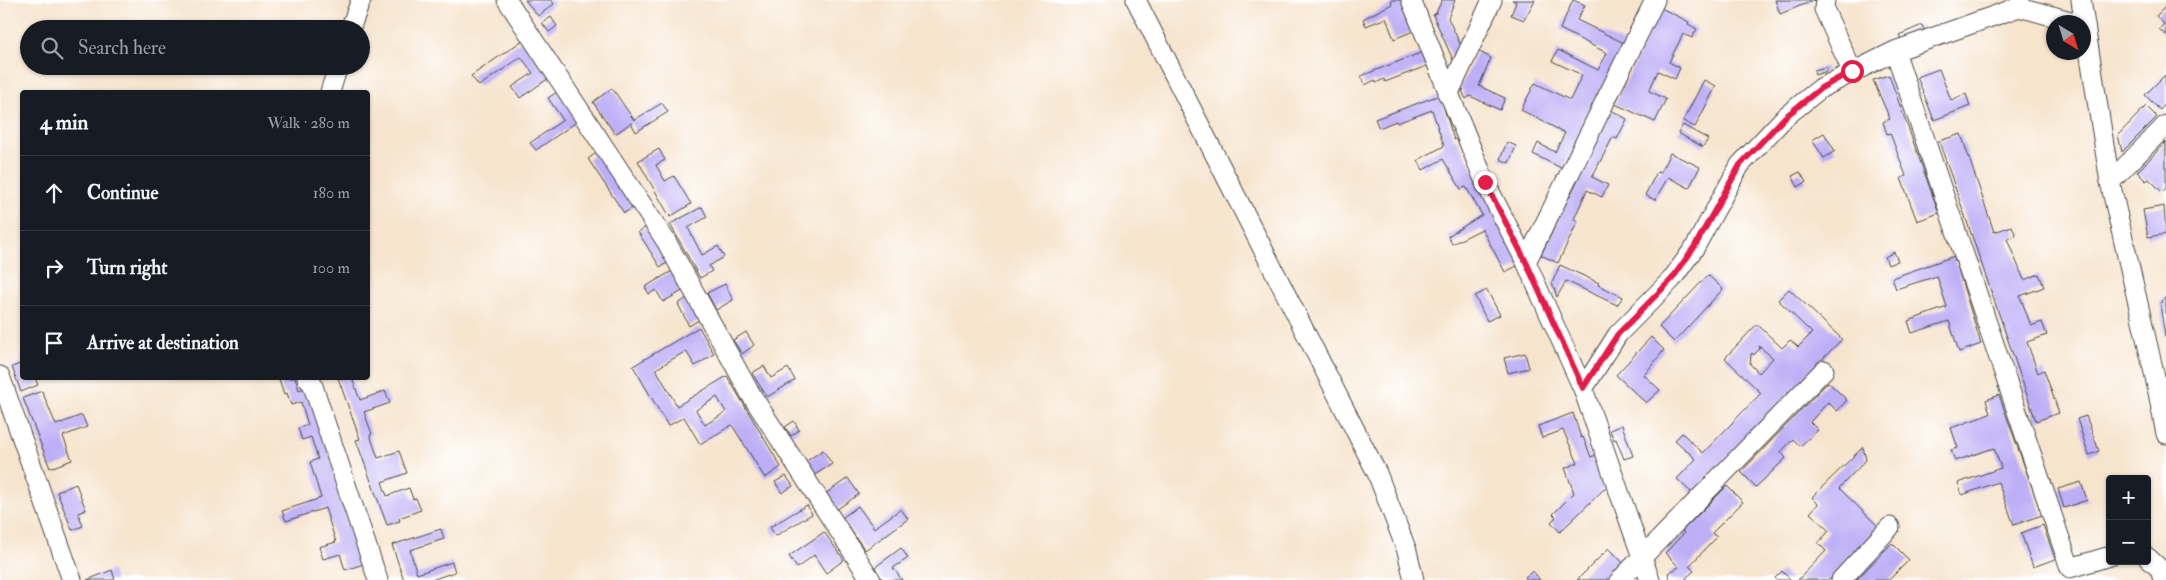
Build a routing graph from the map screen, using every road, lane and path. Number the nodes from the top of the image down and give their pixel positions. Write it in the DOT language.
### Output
graph roads {
  1 [pos="361,0"];
  2 [pos="507,0"];
  3 [pos="1136,0"];
  4 [pos="1411,0"];
  5 [pos="1492,0"];
  6 [pos="1655,0"];
  7 [pos="1825,0"];
  8 [pos="2081,0"];
  9 [pos="2047,15"];
  10 [pos="2081,15"];
  11 [pos="353,20"];
  12 [pos="1895,51"];
  13 [pos="2087,60"];
  14 [pos="1852,71"];
  15 [pos="335,75"];
  16 [pos="331,90"];
  17 [pos="1448,95"];
  18 [pos="2166,125"];
  19 [pos="2110,182"];
  20 [pos="1526,262"];
  21 [pos="1824,370"];
  22 [pos="2161,371"];
  23 [pos="0,376"];
  24 [pos="309,380"];
  25 [pos="1583,388"];
  26 [pos="2166,434"];
  27 [pos="1890,527"];
  28 [pos="1643,558"];
  29 [pos="2106,558"];
  30 [pos="2151,560"];
  31 [pos="2070,574"];
  32 [pos="72,580"];
  33 [pos="378,580"];
  34 [pos="871,580"];
  35 [pos="1414,580"];
  36 [pos="1620,580"];
  37 [pos="1650,580"];
  38 [pos="1840,580"];
  39 [pos="2163,580"];
  1 -- 11 [label="street"];
  2 -- 34 [label="street"];
  3 -- 35 [label="street"];
  4 -- 17 [label="street"];
  5 -- 17 [label="street"];
  6 -- 20 [label="street"];
  7 -- 14 [label="street"];
  8 -- 10 [label="street"];
  9 -- 12 [label="street"];
  12 -- 14 [label="street"];
  12 -- 31 [label="street"];
  13 -- 19 [label="street"];
  14 -- 25 [label="street"];
  15 -- 16 [label="street"];
  17 -- 20 [label="street"];
  18 -- 19 [label="street"];
  19 -- 22 [label="street"];
  20 -- 25 [label="street"];
  21 -- 28 [label="street"];
  22 -- 26 [label="street"];
  23 -- 32 [label="street"];
  24 -- 33 [label="street"];
  25 -- 28 [label="street"];
  27 -- 38 [label="street"];
  28 -- 36 [label="street"];
  28 -- 37 [label="street"];
  29 -- 31 [label="street"];
  30 -- 39 [label="street"];
}
